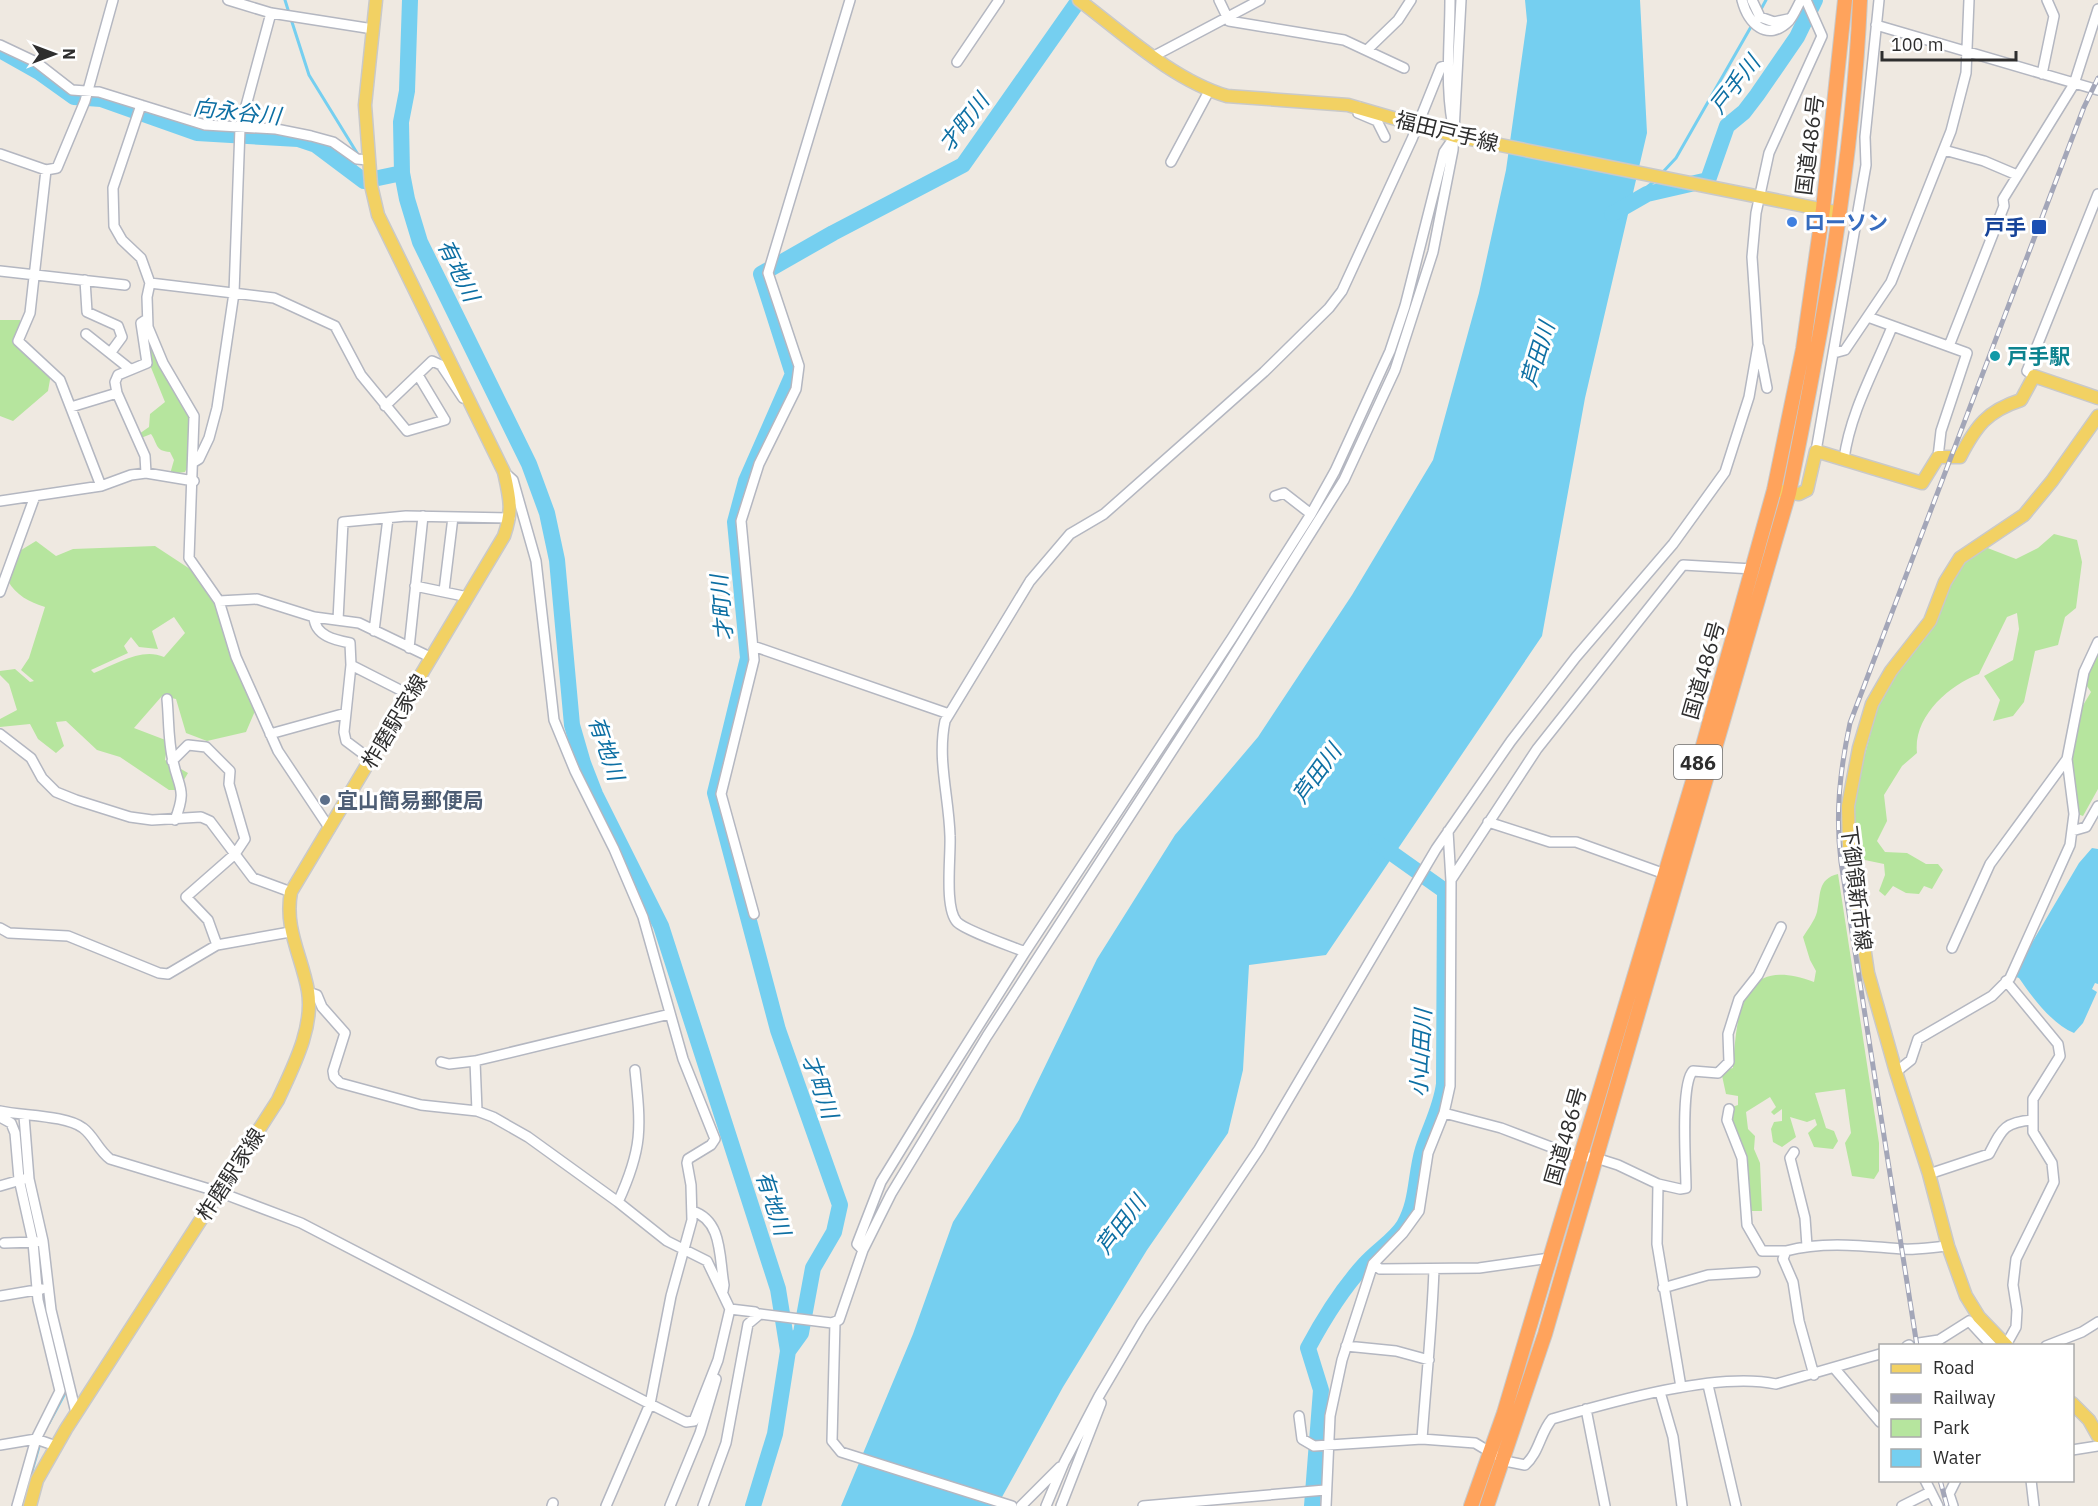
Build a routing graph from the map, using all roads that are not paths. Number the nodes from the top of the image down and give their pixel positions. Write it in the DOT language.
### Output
graph roads {
  1 [pos="112,0"];
  2 [pos="228,0"];
  3 [pos="376,0"];
  4 [pos="849,0"];
  5 [pos="999,0"];
  6 [pos="1219,0"];
  7 [pos="1260,0"];
  8 [pos="1411,0"];
  9 [pos="1450,0"];
  10 [pos="1461,0"];
  11 [pos="1742,0"];
  12 [pos="1752,0"];
  13 [pos="1801,0"];
  14 [pos="1806,0"];
  15 [pos="1845,0"];
  16 [pos="1860,0"];
  17 [pos="1879,0"];
  18 [pos="1969,0"];
  19 [pos="2047,0"];
  20 [pos="1080,1"];
  21 [pos="2098,9"];
  22 [pos="271,13"];
  23 [pos="1228,15"];
  24 [pos="1791,19"];
  25 [pos="1876,25"];
  26 [pos="373,29"];
  27 [pos="2,49"];
  28 [pos="1368,49"];
  29 [pos="1968,53"];
  30 [pos="1155,56"];
  31 [pos="957,62"];
  32 [pos="1448,65"];
  33 [pos="1404,68"];
  34 [pos="2042,74"];
  35 [pos="2074,84"];
  36 [pos="2098,90"];
  37 [pos="88,91"];
  38 [pos="1209,91"];
  39 [pos="141,105"];
  40 [pos="1359,107"];
  41 [pos="1416,126"];
  42 [pos="240,128"];
  43 [pos="1457,136"];
  44 [pos="1385,137"];
  45 [pos="1944,150"];
  46 [pos="0,154"];
  47 [pos="368,160"];
  48 [pos="1171,162"];
  49 [pos="46,170"];
  50 [pos="2017,175"];
  51 [pos="2098,194"];
  52 [pos="1759,197"];
  53 [pos="1823,209"];
  54 [pos="1840,213"];
  55 [pos="0,271"];
  56 [pos="34,275"];
  57 [pos="86,280"];
  58 [pos="150,283"];
  59 [pos="125,285"];
  60 [pos="234,293"];
  61 [pos="1868,317"];
  62 [pos="147,319"];
  63 [pos="1893,327"];
  64 [pos="86,334"];
  65 [pos="1758,345"];
  66 [pos="1949,346"];
  67 [pos="111,352"];
  68 [pos="1834,353"];
  69 [pos="130,369"];
  70 [pos="418,375"];
  71 [pos="2034,376"];
  72 [pos="1767,388"];
  73 [pos="117,393"];
  74 [pos="2098,398"];
  75 [pos="385,406"];
  76 [pos="71,407"];
  77 [pos="475,411"];
  78 [pos="2098,416"];
  79 [pos="1816,451"];
  80 [pos="1354,457"];
  81 [pos="1938,457"];
  82 [pos="1844,459"];
  83 [pos="194,462"];
  84 [pos="1335,471"];
  85 [pos="504,472"];
  86 [pos="146,473"];
  87 [pos="194,481"];
  88 [pos="101,486"];
  89 [pos="1773,490"];
  90 [pos="1789,493"];
  91 [pos="35,496"];
  92 [pos="1275,496"];
  93 [pos="0,501"];
  94 [pos="1311,513"];
  95 [pos="423,516"];
  96 [pos="453,517"];
  97 [pos="388,518"];
  98 [pos="510,518"];
  99 [pos="1754,569"];
  100 [pos="416,586"];
  101 [pos="444,591"];
  102 [pos="0,592"];
  103 [pos="468,597"];
  104 [pos="219,602"];
  105 [pos="315,617"];
  106 [pos="338,620"];
  107 [pos="374,631"];
  108 [pos="2098,642"];
  109 [pos="753,646"];
  110 [pos="409,648"];
  111 [pos="432,658"];
  112 [pos="351,665"];
  113 [pos="410,695"];
  114 [pos="167,699"];
  115 [pos="346,713"];
  116 [pos="949,714"];
  117 [pos="0,734"];
  118 [pos="270,734"];
  119 [pos="370,759"];
  120 [pos="2067,759"];
  121 [pos="172,761"];
  122 [pos="2098,806"];
  123 [pos="175,820"];
  124 [pos="1488,822"];
  125 [pos="330,829"];
  126 [pos="1448,831"];
  127 [pos="2072,831"];
  128 [pos="235,854"];
  129 [pos="1665,874"];
  130 [pos="1451,881"];
  131 [pos="291,892"];
  132 [pos="754,914"];
  133 [pos="1781,927"];
  134 [pos="0,928"];
  135 [pos="290,932"];
  136 [pos="217,945"];
  137 [pos="1952,948"];
  138 [pos="1025,952"];
  139 [pos="2006,981"];
  140 [pos="308,992"];
  141 [pos="670,1014"];
  142 [pos="475,1061"];
  143 [pos="441,1062"];
  144 [pos="635,1070"];
  145 [pos="1896,1072"];
  146 [pos="1729,1109"];
  147 [pos="0,1111"];
  148 [pos="477,1111"];
  149 [pos="1444,1113"];
  150 [pos="24,1116"];
  151 [pos="0,1117"];
  152 [pos="2033,1120"];
  153 [pos="1794,1152"];
  154 [pos="1581,1157"];
  155 [pos="1596,1158"];
  156 [pos="1929,1174"];
  157 [pos="24,1179"];
  158 [pos="1658,1184"];
  159 [pos="0,1186"];
  160 [pos="219,1192"];
  161 [pos="618,1202"];
  162 [pos="692,1211"];
  163 [pos="43,1241"];
  164 [pos="33,1242"];
  165 [pos="4,1243"];
  166 [pos="1808,1246"];
  167 [pos="1948,1246"];
  168 [pos="683,1249"];
  169 [pos="863,1250"];
  170 [pos="1786,1251"];
  171 [pos="1550,1258"];
  172 [pos="1373,1264"];
  173 [pos="1434,1269"];
  174 [pos="1755,1272"];
  175 [pos="48,1288"];
  176 [pos="1663,1288"];
  177 [pos="37,1290"];
  178 [pos="722,1293"];
  179 [pos="0,1296"];
  180 [pos="730,1309"];
  181 [pos="759,1314"];
  182 [pos="835,1322"];
  183 [pos="2098,1322"];
  184 [pos="1912,1344"];
  185 [pos="1999,1344"];
  186 [pos="2051,1344"];
  187 [pos="1346,1346"];
  188 [pos="1879,1355"];
  189 [pos="718,1360"];
  190 [pos="1429,1360"];
  191 [pos="1835,1370"];
  192 [pos="1814,1375"];
  193 [pos="1708,1384"];
  194 [pos="1681,1387"];
  195 [pos="1660,1392"];
  196 [pos="1099,1396"];
  197 [pos="650,1404"];
  198 [pos="2074,1404"];
  199 [pos="1586,1409"];
  200 [pos="76,1413"];
  201 [pos="1299,1416"];
  202 [pos="1879,1420"];
  203 [pos="2098,1437"];
  204 [pos="36,1439"];
  205 [pos="1422,1439"];
  206 [pos="52,1444"];
  207 [pos="1323,1445"];
  208 [pos="0,1446"];
  209 [pos="2098,1446"];
  210 [pos="2074,1450"];
  211 [pos="1491,1453"];
  212 [pos="1504,1461"];
  213 [pos="1064,1463"];
  214 [pos="1926,1482"];
  215 [pos="1955,1482"];
  216 [pos="2031,1482"];
  217 [pos="1317,1492"];
  218 [pos="1930,1492"];
  219 [pos="17,1506"];
  220 [pos="30,1506"];
  221 [pos="606,1506"];
  222 [pos="670,1506"];
  223 [pos="703,1506"];
  224 [pos="1012,1506"];
  225 [pos="1021,1506"];
  226 [pos="1046,1506"];
  227 [pos="1061,1506"];
  228 [pos="1143,1506"];
  229 [pos="1326,1506"];
  230 [pos="1471,1506"];
  231 [pos="1487,1506"];
  232 [pos="1605,1506"];
  233 [pos="1682,1506"];
  234 [pos="1736,1506"];
  235 [pos="1902,1506"];
  236 [pos="1938,1506"];
  237 [pos="1953,1506"];
  238 [pos="2034,1506"];
  1 -- 37 [label="street"];
  2 -- 22 [label="street"];
  3 -- 26 [label="main road, 柞磨駅家線"];
  4 -- 109 [label="street"];
  5 -- 31 [label="street"];
  6 -- 23 [label="street"];
  7 -- 23 [label="street"];
  8 -- 28 [label="street"];
  9 -- 32 [label="street"];
  10 -- 43 [label="street"];
  11 -- 24 [label="street"];
  12 -- 24 [label="street"];
  13 -- 24 [label="street"];
  14 -- 52 [label="street"];
  15 -- 53 [label="highway, 国道486号 / 486"];
  16 -- 54 [label="highway, 国道486号 / 486"];
  17 -- 25 [label="street"];
  18 -- 29 [label="street"];
  19 -- 34 [label="street"];
  20 -- 30 [label="main road, 福田戸手線"];
  21 -- 35 [label="street"];
  22 -- 26 [label="street"];
  22 -- 42 [label="street"];
  23 -- 28 [label="street"];
  23 -- 30 [label="street"];
  25 -- 29 [label="street"];
  25 -- 68 [label="street"];
  26 -- 47 [label="main road, 柞磨駅家線"];
  27 -- 37 [label="street"];
  28 -- 33 [label="street"];
  29 -- 34 [label="street"];
  29 -- 45 [label="street"];
  30 -- 38 [label="main road, 福田戸手線"];
  32 -- 41 [label="street"];
  32 -- 43 [label="street"];
  34 -- 35 [label="street"];
  35 -- 36 [label="street"];
  35 -- 50 [label="street"];
  37 -- 39 [label="street"];
  37 -- 49 [label="street"];
  38 -- 40 [label="main road, 福田戸手線"];
  38 -- 48 [label="street"];
  39 -- 42 [label="street"];
  39 -- 58 [label="street"];
  40 -- 41 [label="main road, 福田戸手線"];
  40 -- 44 [label="street"];
  41 -- 43 [label="main road, 福田戸手線"];
  41 -- 116 [label="street"];
  42 -- 47 [label="street"];
  42 -- 60 [label="street"];
  43 -- 52 [label="main road, 福田戸手線"];
  43 -- 80 [label="street"];
  43 -- 84 [label="street"];
  45 -- 50 [label="street"];
  45 -- 61 [label="street"];
  46 -- 49 [label="street"];
  47 -- 77 [label="main road, 柞磨駅家線"];
  49 -- 56 [label="street"];
  50 -- 66 [label="street"];
  51 -- 71 [label="street"];
  52 -- 53 [label="main road, 福田戸手線"];
  52 -- 65 [label="street"];
  53 -- 54 [label="main road, 福田戸手線"];
  53 -- 89 [label="highway, 国道486号 / 486"];
  54 -- 90 [label="highway, 国道486号 / 486"];
  55 -- 56 [label="street"];
  56 -- 57 [label="street"];
  56 -- 76 [label="street"];
  57 -- 59 [label="street"];
  57 -- 67 [label="street"];
  58 -- 60 [label="street"];
  58 -- 62 [label="street"];
  60 -- 75 [label="street"];
  60 -- 83 [label="street"];
  61 -- 63 [label="street"];
  61 -- 68 [label="street"];
  62 -- 69 [label="street"];
  62 -- 83 [label="street"];
  63 -- 66 [label="street"];
  63 -- 82 [label="street"];
  64 -- 67 [label="street"];
  65 -- 72 [label="street"];
  65 -- 126 [label="street"];
  66 -- 81 [label="street"];
  67 -- 69 [label="street"];
  68 -- 79 [label="street"];
  69 -- 73 [label="street"];
  70 -- 75 [label="street"];
  70 -- 75 [label="street"];
  70 -- 77 [label="street"];
  71 -- 74 [label="main road"];
  71 -- 81 [label="main road"];
  73 -- 76 [label="street"];
  73 -- 86 [label="street"];
  76 -- 88 [label="street"];
  77 -- 85 [label="main road, 柞磨駅家線"];
  78 -- 145 [label="main road, 下御領新市線"];
  79 -- 82 [label="main road"];
  79 -- 90 [label="main road"];
  80 -- 84 [label="street"];
  80 -- 169 [label="street"];
  81 -- 82 [label="main road"];
  83 -- 87 [label="street"];
  84 -- 94 [label="street"];
  85 -- 98 [label="main road, 柞磨駅家線"];
  85 -- 141 [label="street"];
  86 -- 87 [label="street"];
  86 -- 88 [label="street"];
  87 -- 104 [label="street"];
  88 -- 91 [label="street"];
  89 -- 90 [label="main road"];
  89 -- 99 [label="highway, 国道486号 / 486"];
  90 -- 155 [label="highway, 国道486号 / 486"];
  91 -- 93 [label="street"];
  91 -- 102 [label="street"];
  92 -- 94 [label="street"];
  94 -- 138 [label="street"];
  95 -- 96 [label="street"];
  95 -- 97 [label="street"];
  95 -- 100 [label="street"];
  96 -- 98 [label="street"];
  96 -- 101 [label="street"];
  97 -- 106 [label="street"];
  97 -- 107 [label="street"];
  98 -- 103 [label="main road, 柞磨駅家線"];
  99 -- 124 [label="street"];
  99 -- 129 [label="highway, 国道486号 / 486"];
  100 -- 101 [label="street"];
  100 -- 110 [label="street"];
  101 -- 103 [label="street"];
  103 -- 111 [label="main road, 柞磨駅家線"];
  104 -- 105 [label="street"];
  104 -- 118 [label="street"];
  105 -- 106 [label="street"];
  105 -- 112 [label="street"];
  106 -- 107 [label="street"];
  107 -- 110 [label="street"];
  108 -- 120 [label="street"];
  109 -- 116 [label="street"];
  109 -- 132 [label="street"];
  110 -- 111 [label="street"];
  111 -- 113 [label="main road, 柞磨駅家線"];
  112 -- 113 [label="street"];
  112 -- 115 [label="street"];
  113 -- 119 [label="main road, 柞磨駅家線"];
  114 -- 121 [label="street"];
  115 -- 118 [label="street"];
  115 -- 119 [label="street"];
  116 -- 138 [label="street"];
  117 -- 123 [label="street"];
  118 -- 125 [label="street"];
  119 -- 125 [label="main road, 柞磨駅家線"];
  120 -- 127 [label="street"];
  120 -- 137 [label="street"];
  121 -- 123 [label="street"];
  121 -- 128 [label="street"];
  122 -- 127 [label="street"];
  123 -- 128 [label="street"];
  124 -- 129 [label="street"];
  124 -- 130 [label="street"];
  125 -- 131 [label="main road, 柞磨駅家線"];
  126 -- 130 [label="street"];
  126 -- 196 [label="street"];
  127 -- 139 [label="street"];
  128 -- 131 [label="street"];
  128 -- 136 [label="street"];
  129 -- 154 [label="highway, 国道486号 / 486"];
  130 -- 149 [label="street"];
  131 -- 135 [label="main road, 柞磨駅家線"];
  133 -- 158 [label="street"];
  134 -- 136 [label="street"];
  135 -- 136 [label="street"];
  135 -- 140 [label="main road, 柞磨駅家線"];
  138 -- 169 [label="street"];
  139 -- 145 [label="street"];
  139 -- 152 [label="street"];
  140 -- 148 [label="street"];
  140 -- 160 [label="main road, 柞磨駅家線"];
  141 -- 142 [label="street"];
  141 -- 162 [label="street"];
  142 -- 143 [label="street"];
  142 -- 148 [label="street"];
  144 -- 161 [label="street"];
  145 -- 156 [label="main road, 下御領新市線"];
  146 -- 170 [label="street"];
  147 -- 150 [label="street"];
  148 -- 161 [label="street"];
  149 -- 154 [label="street"];
  149 -- 172 [label="street"];
  150 -- 157 [label="street"];
  150 -- 160 [label="street"];
  151 -- 157 [label="street"];
  152 -- 156 [label="street"];
  152 -- 185 [label="street"];
  153 -- 166 [label="street"];
  154 -- 155 [label="street"];
  154 -- 171 [label="highway, 国道486号 / 486"];
  155 -- 158 [label="street"];
  155 -- 212 [label="highway, 国道486号 / 486"];
  156 -- 167 [label="main road, 下御領新市線"];
  157 -- 159 [label="street"];
  157 -- 163 [label="street"];
  157 -- 164 [label="street"];
  158 -- 176 [label="street"];
  160 -- 197 [label="street"];
  160 -- 200 [label="main road, 柞磨駅家線"];
  161 -- 168 [label="street"];
  162 -- 168 [label="street"];
  162 -- 178 [label="street"];
  163 -- 164 [label="street"];
  163 -- 175 [label="street"];
  164 -- 165 [label="street"];
  164 -- 177 [label="street"];
  166 -- 167 [label="street"];
  166 -- 170 [label="street"];
  167 -- 185 [label="main road, 下御領新市線"];
  168 -- 178 [label="street"];
  168 -- 197 [label="street"];
  169 -- 182 [label="street"];
  170 -- 192 [label="street"];
  171 -- 173 [label="street"];
  171 -- 211 [label="highway, 国道486号 / 486"];
  172 -- 173 [label="street"];
  172 -- 187 [label="street"];
  173 -- 190 [label="street"];
  174 -- 176 [label="street"];
  175 -- 177 [label="street"];
  175 -- 200 [label="street"];
  176 -- 194 [label="street"];
  177 -- 179 [label="street"];
  177 -- 204 [label="street"];
  178 -- 180 [label="street"];
  180 -- 181 [label="street"];
  180 -- 189 [label="street"];
  181 -- 182 [label="street"];
  181 -- 223 [label="street"];
  182 -- 224 [label="street"];
  183 -- 186 [label="street"];
  184 -- 185 [label="street"];
  187 -- 190 [label="street"];
  187 -- 207 [label="street"];
  188 -- 191 [label="street"];
  189 -- 197 [label="street"];
  189 -- 222 [label="street"];
  190 -- 205 [label="street"];
  191 -- 192 [label="street"];
  191 -- 202 [label="street"];
  192 -- 193 [label="street"];
  193 -- 194 [label="street"];
  193 -- 234 [label="street"];
  194 -- 195 [label="street"];
  195 -- 199 [label="street"];
  195 -- 233 [label="street"];
  196 -- 213 [label="street"];
  196 -- 227 [label="street"];
  197 -- 221 [label="street"];
  198 -- 203 [label="main road"];
  199 -- 212 [label="street"];
  199 -- 232 [label="street"];
  200 -- 206 [label="main road, 柞磨駅家線"];
  201 -- 207 [label="street"];
  204 -- 206 [label="street"];
  204 -- 208 [label="street"];
  204 -- 219 [label="street"];
  205 -- 207 [label="street"];
  205 -- 211 [label="street"];
  206 -- 220 [label="main road, 柞磨駅家線"];
  207 -- 217 [label="street"];
  209 -- 210 [label="street"];
  211 -- 212 [label="street"];
  211 -- 230 [label="highway, 国道486号 / 486"];
  212 -- 231 [label="highway, 国道486号 / 486"];
  213 -- 225 [label="street"];
  213 -- 226 [label="street"];
  214 -- 218 [label="street"];
  215 -- 237 [label="street"];
  216 -- 238 [label="street"];
  217 -- 228 [label="street"];
  217 -- 229 [label="street"];
  218 -- 235 [label="street"];
  218 -- 236 [label="street"];
}
